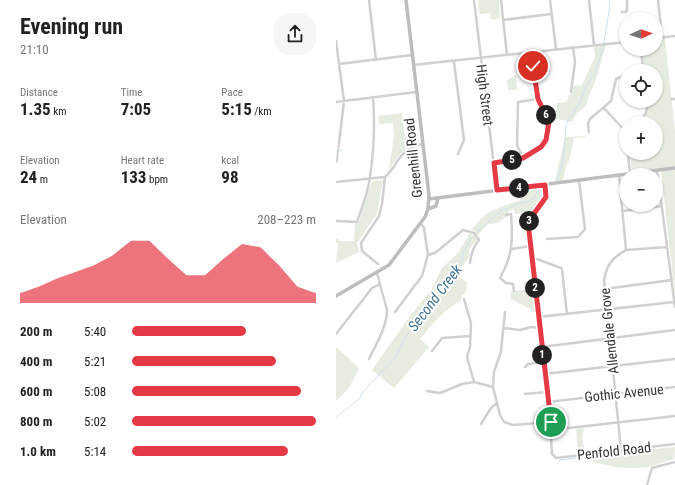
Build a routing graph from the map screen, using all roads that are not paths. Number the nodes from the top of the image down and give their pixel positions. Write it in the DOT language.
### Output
graph roads {
  1 [pos="369,0"];
  2 [pos="406,0"];
  3 [pos="474,0"];
  4 [pos="501,0"];
  5 [pos="550,0"];
  6 [pos="589,0"];
  7 [pos="627,0"];
  8 [pos="658,0"];
  9 [pos="626,12"];
  10 [pos="659,12"];
  11 [pos="551,14"];
  12 [pos="503,20"];
  13 [pos="675,36"];
  14 [pos="663,37"];
  15 [pos="336,41"];
  16 [pos="619,43"];
  17 [pos="594,45"];
  18 [pos="573,47"];
  19 [pos="556,49"];
  20 [pos="531,52"];
  21 [pos="412,55"];
  22 [pos="507,55"];
  23 [pos="481,58"];
  24 [pos="376,60"];
  25 [pos="454,62"];
  26 [pos="339,64"];
  27 [pos="413,65"];
  28 [pos="619,78"];
  29 [pos="416,92"];
  30 [pos="571,92"];
  31 [pos="373,98"];
  32 [pos="538,99"];
  33 [pos="344,101"];
  34 [pos="336,102"];
  35 [pos="604,108"];
  36 [pos="619,123"];
  37 [pos="589,132"];
  38 [pos="339,143"];
  39 [pos="422,144"];
  40 [pos="458,154"];
  41 [pos="523,158"];
  42 [pos="337,161"];
  43 [pos="494,163"];
  44 [pos="675,168"];
  45 [pos="663,169"];
  46 [pos="619,175"];
  47 [pos="370,178"];
  48 [pos="385,178"];
  49 [pos="579,181"];
  50 [pos="336,182"];
  51 [pos="545,185"];
  52 [pos="497,190"];
  53 [pos="438,198"];
  54 [pos="429,199"];
  55 [pos="428,209"];
  56 [pos="623,212"];
  57 [pos="663,212"];
  58 [pos="506,215"];
  59 [pos="336,221"];
  60 [pos="421,224"];
  61 [pos="547,240"];
  62 [pos="530,246"];
  63 [pos="667,247"];
  64 [pos="512,249"];
  65 [pos="626,250"];
  66 [pos="428,256"];
  67 [pos="532,259"];
  68 [pos="470,262"];
  69 [pos="378,264"];
  70 [pos="377,273"];
  71 [pos="672,280"];
  72 [pos="380,284"];
  73 [pos="604,289"];
  74 [pos="514,291"];
  75 [pos="336,296"];
  76 [pos="464,299"];
  77 [pos="674,302"];
  78 [pos="675,306"];
  79 [pos="606,309"];
  80 [pos="395,312"];
  81 [pos="505,312"];
  82 [pos="567,314"];
  83 [pos="538,317"];
  84 [pos="504,328"];
  85 [pos="540,328"];
  86 [pos="675,330"];
  87 [pos="336,334"];
  88 [pos="470,336"];
  89 [pos="610,338"];
  90 [pos="542,347"];
  91 [pos="432,350"];
  92 [pos="369,359"];
  93 [pos="675,359"];
  94 [pos="543,362"];
  95 [pos="613,366"];
  96 [pos="525,367"];
  97 [pos="544,374"];
  98 [pos="474,382"];
  99 [pos="493,387"];
  100 [pos="675,387"];
  101 [pos="427,391"];
  102 [pos="546,392"];
  103 [pos="525,394"];
  104 [pos="616,394"];
  105 [pos="548,402"];
  106 [pos="497,403"];
  107 [pos="675,416"];
  108 [pos="551,422"];
  109 [pos="619,422"];
  110 [pos="481,424"];
  111 [pos="551,430"];
  112 [pos="675,444"];
  113 [pos="622,450"];
  114 [pos="675,462"];
  115 [pos="647,485"];
  1 -- 24 [label="street"];
  2 -- 21 [label="main road, Greenhill Road"];
  3 -- 23 [label="street, High Street"];
  4 -- 12 [label="street"];
  5 -- 11 [label="street"];
  6 -- 17 [label="street"];
  7 -- 9 [label="street"];
  8 -- 10 [label="street"];
  11 -- 12 [label="street"];
  11 -- 19 [label="street"];
  12 -- 22 [label="street"];
  13 -- 14 [label="street"];
  15 -- 26 [label="street"];
  16 -- 17 [label="street"];
  17 -- 18 [label="street"];
  18 -- 19 [label="street"];
  18 -- 30 [label="street"];
  19 -- 20 [label="street"];
  20 -- 22 [label="street"];
  20 -- 32 [label="street"];
  21 -- 24 [label="street"];
  21 -- 27 [label="main road, Greenhill Road"];
  22 -- 23 [label="street"];
  23 -- 25 [label="street"];
  23 -- 43 [label="street, High Street"];
  24 -- 26 [label="street"];
  25 -- 27 [label="street"];
  25 -- 40 [label="street"];
  26 -- 33 [label="street"];
  27 -- 29 [label="main road, Greenhill Road"];
  28 -- 35 [label="street"];
  29 -- 31 [label="street"];
  29 -- 39 [label="main road, Greenhill Road"];
  31 -- 33 [label="street"];
  31 -- 47 [label="street"];
  32 -- 41 [label="street"];
  32 -- 41 [label="street"];
  33 -- 34 [label="street"];
  33 -- 38 [label="street"];
  35 -- 36 [label="street"];
  35 -- 37 [label="street"];
  38 -- 42 [label="street"];
  39 -- 48 [label="street"];
  39 -- 54 [label="main road, Greenhill Road"];
  41 -- 43 [label="street"];
  43 -- 52 [label="street, High Street"];
  44 -- 45 [label="main road"];
  46 -- 49 [label="main road"];
  47 -- 48 [label="street"];
  47 -- 50 [label="street"];
  47 -- 59 [label="street"];
  48 -- 69 [label="street"];
  49 -- 51 [label="main road"];
  49 -- 61 [label="street"];
  51 -- 52 [label="main road"];
  51 -- 62 [label="street"];
  52 -- 53 [label="main road"];
  53 -- 54 [label="main road"];
  53 -- 55 [label="main road"];
  54 -- 55 [label="main road, Greenhill Road"];
  55 -- 60 [label="main road, Greenhill Road"];
  56 -- 65 [label="street"];
  57 -- 63 [label="street"];
  58 -- 64 [label="street"];
  60 -- 66 [label="street"];
  60 -- 70 [label="main road, Greenhill Road"];
  62 -- 64 [label="street"];
  62 -- 67 [label="street"];
  63 -- 65 [label="street"];
  63 -- 71 [label="street"];
  64 -- 74 [label="street"];
  65 -- 73 [label="street, Allendale Grove"];
  66 -- 68 [label="street"];
  66 -- 80 [label="street"];
  67 -- 82 [label="street"];
  67 -- 83 [label="street"];
  70 -- 72 [label="street"];
  70 -- 75 [label="main road, Greenhill Road"];
  71 -- 73 [label="street"];
  71 -- 77 [label="street"];
  72 -- 87 [label="street"];
  72 -- 92 [label="street"];
  73 -- 79 [label="street, Allendale Grove"];
  76 -- 88 [label="street"];
  77 -- 78 [label="street"];
  77 -- 79 [label="street"];
  79 -- 82 [label="street"];
  79 -- 89 [label="street, Allendale Grove"];
  81 -- 84 [label="street"];
  82 -- 83 [label="street"];
  83 -- 85 [label="street"];
  84 -- 85 [label="street"];
  84 -- 99 [label="street"];
  85 -- 90 [label="street"];
  86 -- 89 [label="street"];
  88 -- 91 [label="street"];
  88 -- 98 [label="street"];
  89 -- 90 [label="street"];
  89 -- 95 [label="street, Allendale Grove"];
  90 -- 94 [label="street"];
  93 -- 95 [label="street"];
  94 -- 96 [label="street"];
  94 -- 97 [label="street"];
  95 -- 97 [label="street"];
  95 -- 104 [label="street, Allendale Grove"];
  97 -- 102 [label="street"];
  98 -- 99 [label="street"];
  98 -- 101 [label="street"];
  99 -- 106 [label="street"];
  100 -- 104 [label="street, Gothic Avenue"];
  102 -- 103 [label="street"];
  102 -- 105 [label="street"];
  104 -- 105 [label="street, Gothic Avenue"];
  104 -- 109 [label="street, Allendale Grove"];
  105 -- 108 [label="street"];
  106 -- 108 [label="street"];
  106 -- 110 [label="street"];
  107 -- 109 [label="street"];
  108 -- 111 [label="street"];
  109 -- 111 [label="street"];
  109 -- 113 [label="street, Allendale Grove"];
  111 -- 113 [label="street, Penfold Road"];
  112 -- 113 [label="street, Penfold Road"];
  114 -- 115 [label="street"];
}
